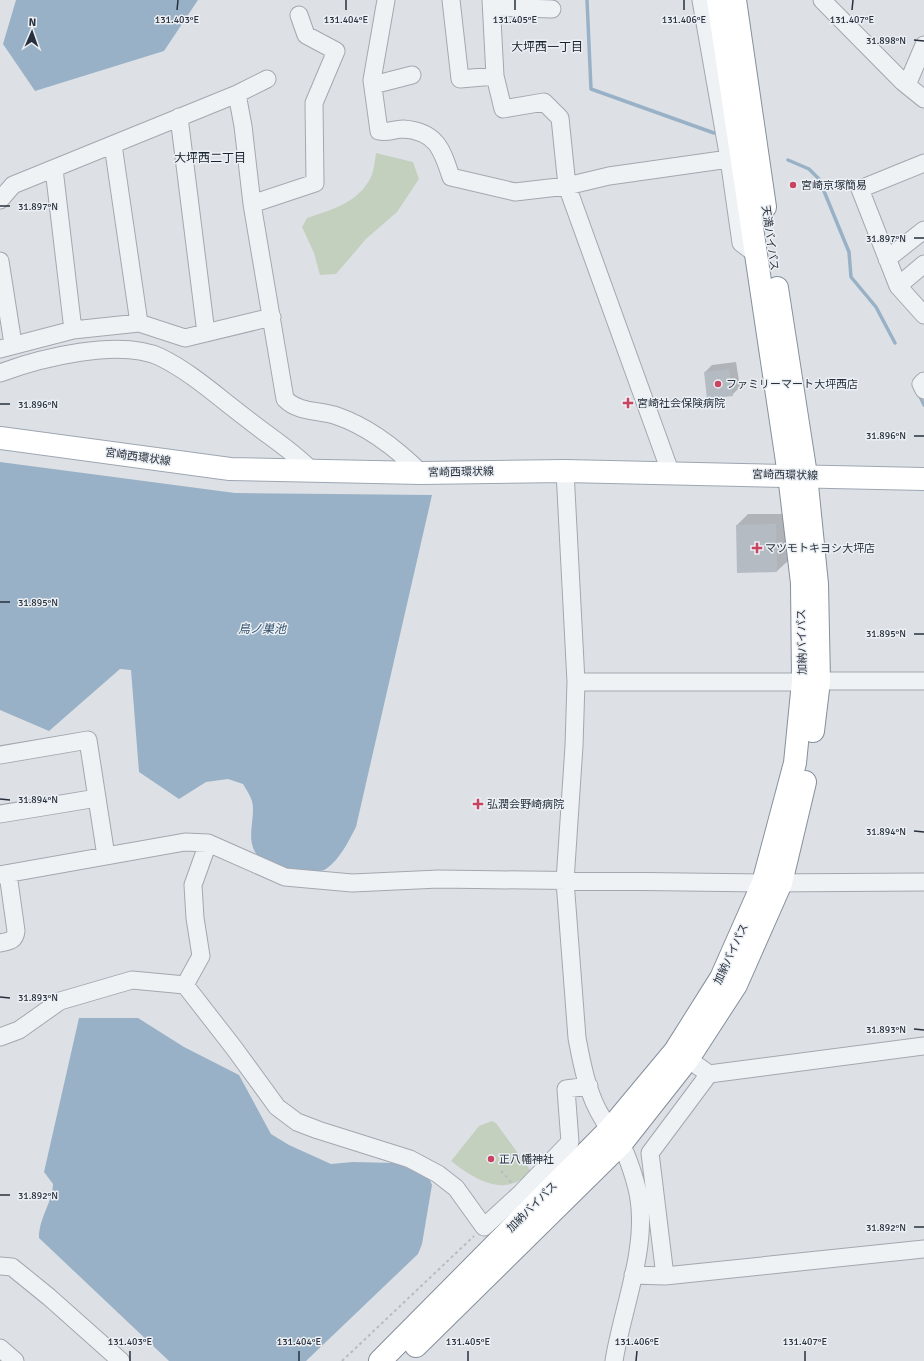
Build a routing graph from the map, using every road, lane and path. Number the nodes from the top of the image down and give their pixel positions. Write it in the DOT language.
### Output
graph roads {
  1 [pos="386,0"];
  2 [pos="451,0"];
  3 [pos="701,0"];
  4 [pos="718,0"];
  5 [pos="734,0"];
  6 [pos="825,1"];
  7 [pos="491,4"];
  8 [pos="552,9"];
  9 [pos="299,15"];
  10 [pos="924,45"];
  11 [pos="412,75"];
  12 [pos="495,76"];
  13 [pos="267,79"];
  14 [pos="373,85"];
  15 [pos="907,85"];
  16 [pos="237,94"];
  17 [pos="924,99"];
  18 [pos="179,117"];
  19 [pos="113,145"];
  20 [pos="729,159"];
  21 [pos="924,163"];
  22 [pos="54,169"];
  23 [pos="567,186"];
  24 [pos="0,200"];
  25 [pos="252,204"];
  26 [pos="924,230"];
  27 [pos="757,255"];
  28 [pos="888,259"];
  29 [pos="0,261"];
  30 [pos="924,264"];
  31 [pos="898,286"];
  32 [pos="924,316"];
  33 [pos="272,317"];
  34 [pos="138,323"];
  35 [pos="73,330"];
  36 [pos="206,333"];
  37 [pos="7,347"];
  38 [pos="0,373"];
  39 [pos="924,381"];
  40 [pos="924,390"];
  41 [pos="0,438"];
  42 [pos="312,471"];
  43 [pos="565,471"];
  44 [pos="420,473"];
  45 [pos="671,474"];
  46 [pos="797,475"];
  47 [pos="924,479"];
  48 [pos="924,681"];
  49 [pos="576,682"];
  50 [pos="811,682"];
  51 [pos="0,755"];
  52 [pos="97,798"];
  53 [pos="0,814"];
  54 [pos="208,843"];
  55 [pos="106,856"];
  56 [pos="4,875"];
  57 [pos="565,881"];
  58 [pos="924,882"];
  59 [pos="772,883"];
  60 [pos="0,943"];
  61 [pos="185,985"];
  62 [pos="0,1037"];
  63 [pos="924,1046"];
  64 [pos="688,1060"];
  65 [pos="709,1074"];
  66 [pos="589,1086"];
  67 [pos="615,1136"];
  68 [pos="484,1227"];
  69 [pos="924,1249"];
  70 [pos="0,1266"];
  71 [pos="633,1275"];
  72 [pos="666,1276"];
  73 [pos="0,1348"];
  74 [pos="15,1361"];
  75 [pos="121,1361"];
  76 [pos="342,1361"];
  77 [pos="380,1361"];
  78 [pos="401,1361"];
  79 [pos="614,1361"];
  1 -- 14 [label="street"];
  2 -- 12 [label="street"];
  3 -- 20 [label="street"];
  4 -- 27 [label="main road, 天満バイパス"];
  5 -- 46 [label="main road, 天満バイパス"];
  6 -- 15 [label="street"];
  7 -- 8 [label="street"];
  7 -- 12 [label="street"];
  9 -- 25 [label="street"];
  10 -- 15 [label="street"];
  11 -- 14 [label="street"];
  12 -- 23 [label="street"];
  13 -- 16 [label="street"];
  14 -- 23 [label="street"];
  15 -- 17 [label="street"];
  16 -- 18 [label="street"];
  16 -- 25 [label="street"];
  18 -- 19 [label="street"];
  18 -- 36 [label="street"];
  19 -- 22 [label="street"];
  19 -- 34 [label="street"];
  20 -- 23 [label="street"];
  20 -- 27 [label="street"];
  21 -- 28 [label="street"];
  22 -- 24 [label="street"];
  22 -- 35 [label="street"];
  23 -- 45 [label="street"];
  25 -- 33 [label="street"];
  26 -- 28 [label="street"];
  27 -- 46 [label="main road, 天満バイパス"];
  28 -- 31 [label="street"];
  29 -- 37 [label="street"];
  30 -- 31 [label="street"];
  31 -- 32 [label="street"];
  33 -- 36 [label="street"];
  33 -- 44 [label="street"];
  34 -- 35 [label="street"];
  34 -- 36 [label="street"];
  35 -- 37 [label="street"];
  38 -- 42 [label="street"];
  39 -- 40 [label="street"];
  41 -- 42 [label="main road, 宮崎西環状線"];
  42 -- 44 [label="main road, 宮崎西環状線"];
  43 -- 44 [label="main road, 宮崎西環状線"];
  43 -- 45 [label="main road, 宮崎西環状線"];
  43 -- 49 [label="street"];
  45 -- 46 [label="main road, 宮崎西環状線"];
  46 -- 47 [label="main road, 宮崎西環状線"];
  46 -- 50 [label="main road, 加納バイパス"];
  48 -- 50 [label="street"];
  49 -- 50 [label="street"];
  49 -- 57 [label="street"];
  50 -- 59 [label="main road, 加納バイパス"];
  51 -- 52 [label="street"];
  52 -- 53 [label="street"];
  52 -- 55 [label="street"];
  54 -- 55 [label="street"];
  54 -- 57 [label="street"];
  54 -- 61 [label="street"];
  55 -- 56 [label="street"];
  56 -- 60 [label="street"];
  57 -- 59 [label="street"];
  57 -- 66 [label="street"];
  58 -- 59 [label="street"];
  59 -- 64 [label="main road, 加納バイパス"];
  59 -- 67 [label="main road, 加納バイパス"];
  61 -- 62 [label="street"];
  61 -- 68 [label="street"];
  63 -- 65 [label="street"];
  64 -- 65 [label="street"];
  64 -- 67 [label="main road, 加納バイパス"];
  65 -- 72 [label="street"];
  66 -- 67 [label="street"];
  66 -- 68 [label="street"];
  67 -- 71 [label="street"];
  67 -- 77 [label="main road, 加納バイパス"];
  67 -- 78 [label="main road, 加納バイパス"];
  68 -- 76 [label="path"];
  69 -- 72 [label="street"];
  70 -- 75 [label="street"];
  71 -- 72 [label="street"];
  71 -- 79 [label="street"];
  73 -- 74 [label="street"];
}
